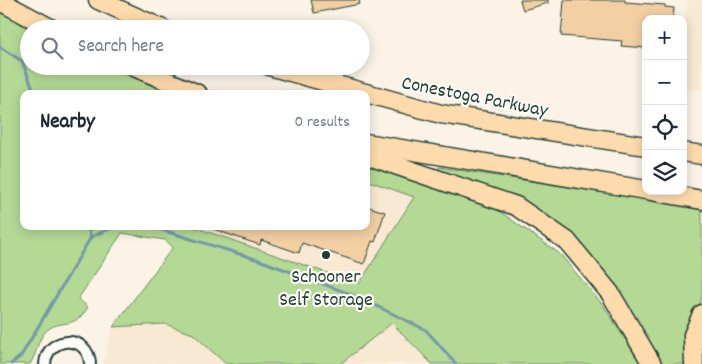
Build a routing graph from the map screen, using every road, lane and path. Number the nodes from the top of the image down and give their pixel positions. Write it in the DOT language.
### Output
graph roads {
  1 [pos="98,0"];
  2 [pos="0,1"];
  3 [pos="35,20"];
  4 [pos="143,20"];
  5 [pos="153,75"];
  6 [pos="301,75"];
  7 [pos="189,90"];
  8 [pos="355,90"];
  9 [pos="370,94"];
  10 [pos="370,144"];
  11 [pos="642,145"];
  12 [pos="687,153"];
  13 [pos="702,155"];
  14 [pos="370,156"];
  15 [pos="642,189"];
  16 [pos="674,195"];
  17 [pos="702,200"];
  18 [pos="702,314"];
  19 [pos="45,364"];
  20 [pos="90,364"];
  21 [pos="652,364"];
  22 [pos="694,364"];
  1 -- 4 [label="highway"];
  2 -- 3 [label="highway"];
  5 -- 7 [label="highway"];
  6 -- 8 [label="highway, Conestoga Parkway"];
  9 -- 11 [label="highway, Conestoga Parkway"];
  10 -- 15 [label="highway"];
  12 -- 13 [label="highway"];
  14 -- 21 [label="highway"];
  16 -- 17 [label="highway"];
  18 -- 22 [label="highway"];
  19 -- 20 [label="street"];
}
